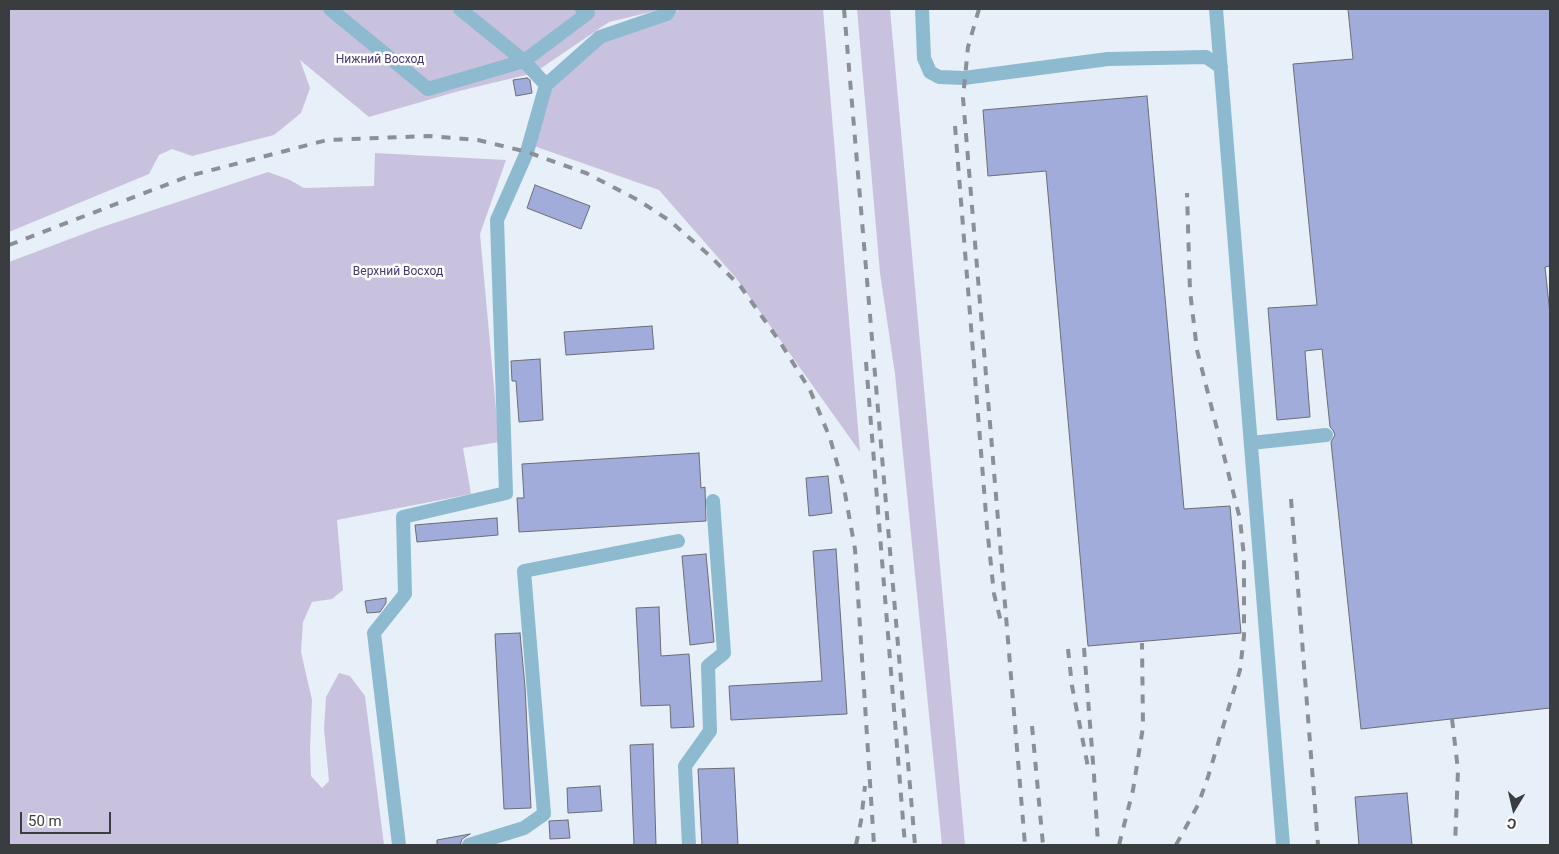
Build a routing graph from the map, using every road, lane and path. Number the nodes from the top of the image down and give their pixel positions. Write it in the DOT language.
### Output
graph roads {
  1 [pos="330,9"];
  2 [pos="460,9"];
  3 [pos="582,9"];
  4 [pos="670,9"];
  5 [pos="922,9"];
  6 [pos="1216,9"];
  7 [pos="524,61"];
  8 [pos="1221,67"];
  9 [pos="546,85"];
  10 [pos="1326,435"];
  11 [pos="1251,442"];
  12 [pos="713,501"];
  13 [pos="678,541"];
  14 [pos="399,845"];
  15 [pos="469,845"];
  16 [pos="689,845"];
  17 [pos="1283,845"];
  1 -- 7 [label="lane"];
  2 -- 7 [label="lane"];
  3 -- 7 [label="lane"];
  4 -- 9 [label="lane"];
  5 -- 8 [label="lane"];
  6 -- 8 [label="lane"];
  7 -- 9 [label="lane"];
  8 -- 11 [label="lane"];
  9 -- 14 [label="lane"];
  10 -- 11 [label="lane"];
  11 -- 17 [label="lane"];
  12 -- 16 [label="lane"];
  13 -- 15 [label="lane"];
}
